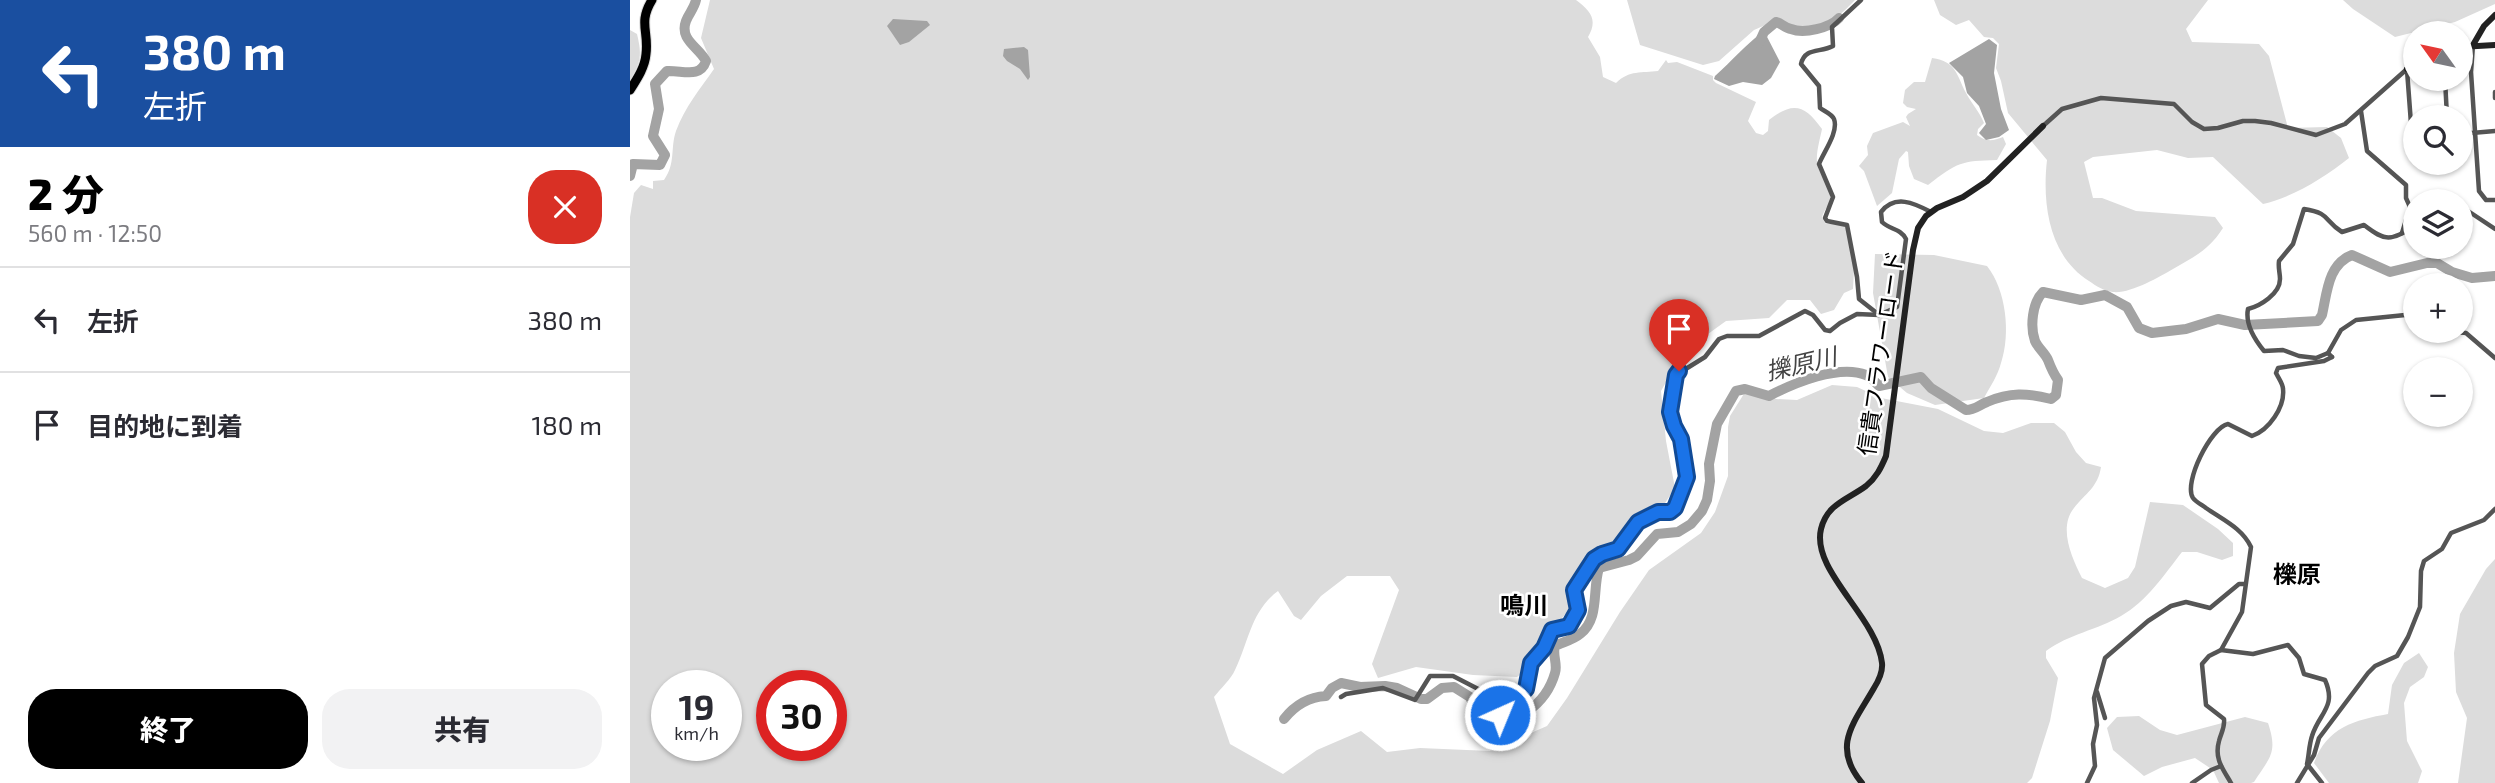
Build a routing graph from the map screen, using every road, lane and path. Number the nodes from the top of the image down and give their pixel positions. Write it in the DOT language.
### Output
graph roads {
  1 [pos="652,0"];
  2 [pos="1861,0"];
  3 [pos="2495,15"];
  4 [pos="2473,45"];
  5 [pos="2495,45"];
  6 [pos="2403,73"];
  7 [pos="630,90"];
  8 [pos="2473,91"];
  9 [pos="2495,92"];
  10 [pos="2495,98"];
  11 [pos="2361,111"];
  12 [pos="2043,126"];
  13 [pos="2495,131"];
  14 [pos="2473,133"];
  15 [pos="2476,133"];
  16 [pos="2495,200"];
  17 [pos="1931,212"];
  18 [pos="2473,214"];
  19 [pos="2495,229"];
  20 [pos="2402,234"];
  21 [pos="1879,315"];
  22 [pos="2403,315"];
  23 [pos="2473,339"];
  24 [pos="2328,353"];
  25 [pos="2495,358"];
  26 [pos="2495,509"];
  27 [pos="2244,584"];
  28 [pos="2221,650"];
  29 [pos="2096,687"];
  30 [pos="1341,698"];
  31 [pos="2105,718"];
  32 [pos="2307,764"];
  33 [pos="2221,766"];
  34 [pos="1862,783"];
  35 [pos="2087,783"];
  36 [pos="2192,783"];
  37 [pos="2231,783"];
  38 [pos="2297,783"];
  39 [pos="2322,783"];
  1 -- 7 [label="highway"];
  2 -- 21 [label="street"];
  3 -- 4 [label="street"];
  4 -- 5 [label="street"];
  6 -- 11 [label="street"];
  8 -- 15 [label="street"];
  9 -- 10 [label="street"];
  11 -- 12 [label="street"];
  11 -- 20 [label="street"];
  12 -- 17 [label="street"];
  13 -- 15 [label="street"];
  14 -- 15 [label="street"];
  15 -- 16 [label="street"];
  17 -- 21 [label="street"];
  17 -- 34 [label="street, 信貴フラワーロード"];
  18 -- 19 [label="street"];
  20 -- 24 [label="street"];
  21 -- 30 [label="street"];
  22 -- 24 [label="street"];
  23 -- 25 [label="street"];
  24 -- 27 [label="street"];
  26 -- 32 [label="street"];
  27 -- 28 [label="street"];
  27 -- 29 [label="street"];
  28 -- 32 [label="street"];
  28 -- 33 [label="street"];
  29 -- 31 [label="street"];
  29 -- 35 [label="street"];
  32 -- 38 [label="street"];
  32 -- 39 [label="street"];
  33 -- 36 [label="street"];
  33 -- 37 [label="street"];
}
